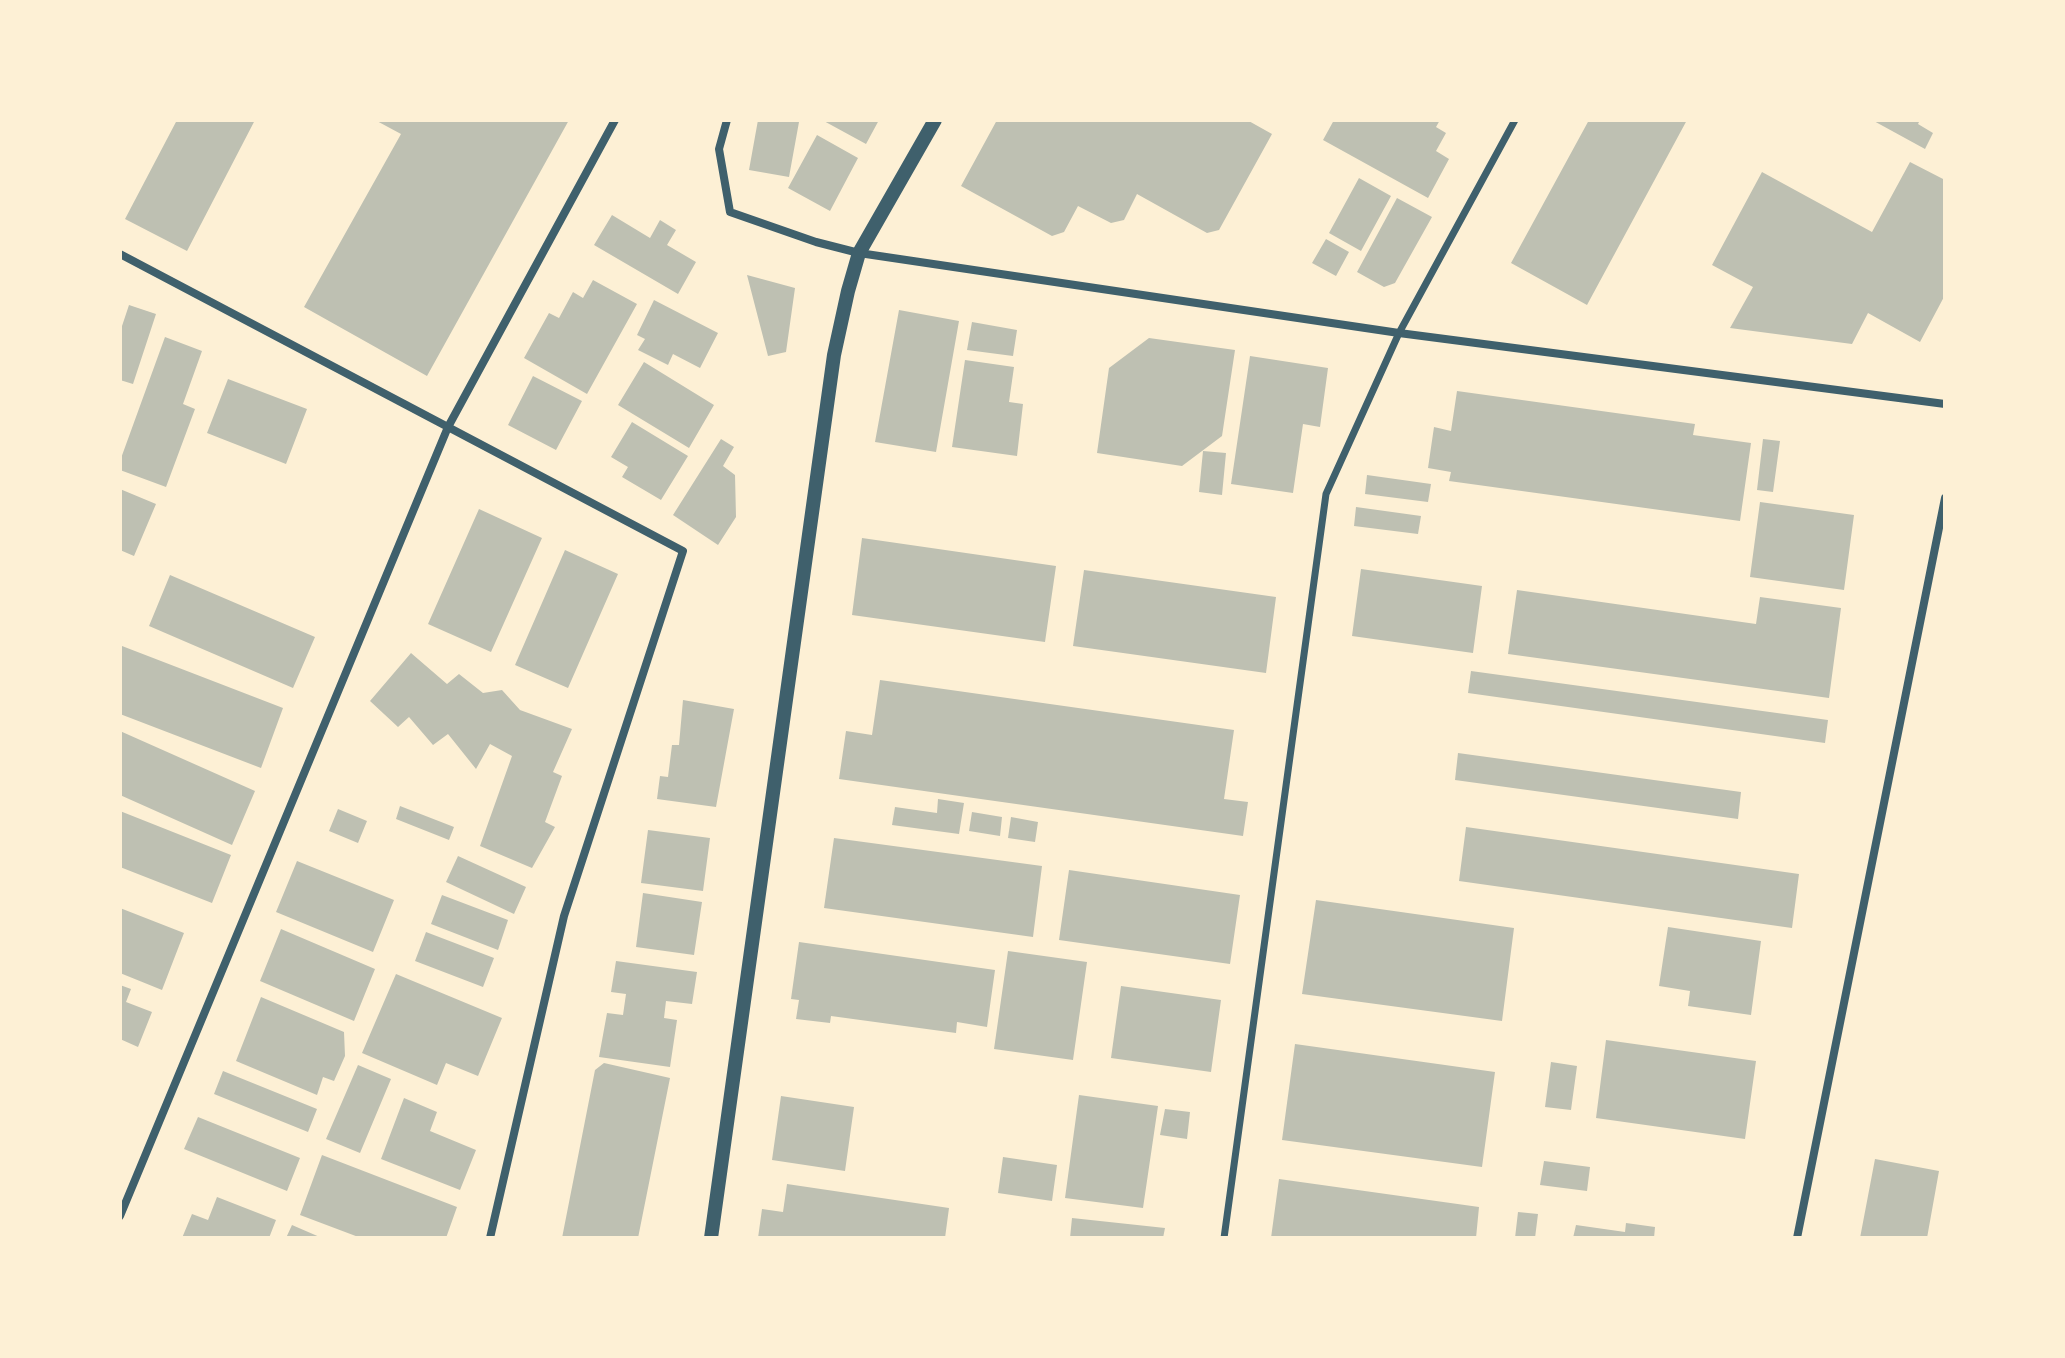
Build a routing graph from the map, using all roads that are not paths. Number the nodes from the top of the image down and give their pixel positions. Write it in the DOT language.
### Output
graph roads {
  1 [pos="615,120"];
  2 [pos="727,120"];
  3 [pos="935,120"];
  4 [pos="1515,120"];
  5 [pos="859,253"];
  6 [pos="120,254"];
  7 [pos="1399,333"];
  8 [pos="1945,404"];
  9 [pos="448,427"];
  10 [pos="1945,498"];
  11 [pos="120,1216"];
  12 [pos="490,1238"];
  13 [pos="711,1238"];
  14 [pos="1224,1238"];
  15 [pos="1797,1238"];
  1 -- 9 [label="street"];
  2 -- 5 [label="street"];
  3 -- 5 [label="street"];
  4 -- 7 [label="street"];
  5 -- 7 [label="street"];
  5 -- 13 [label="street"];
  6 -- 9 [label="street"];
  7 -- 8 [label="street"];
  7 -- 14 [label="street"];
  9 -- 11 [label="street"];
  9 -- 12 [label="street"];
  10 -- 15 [label="street"];
}
